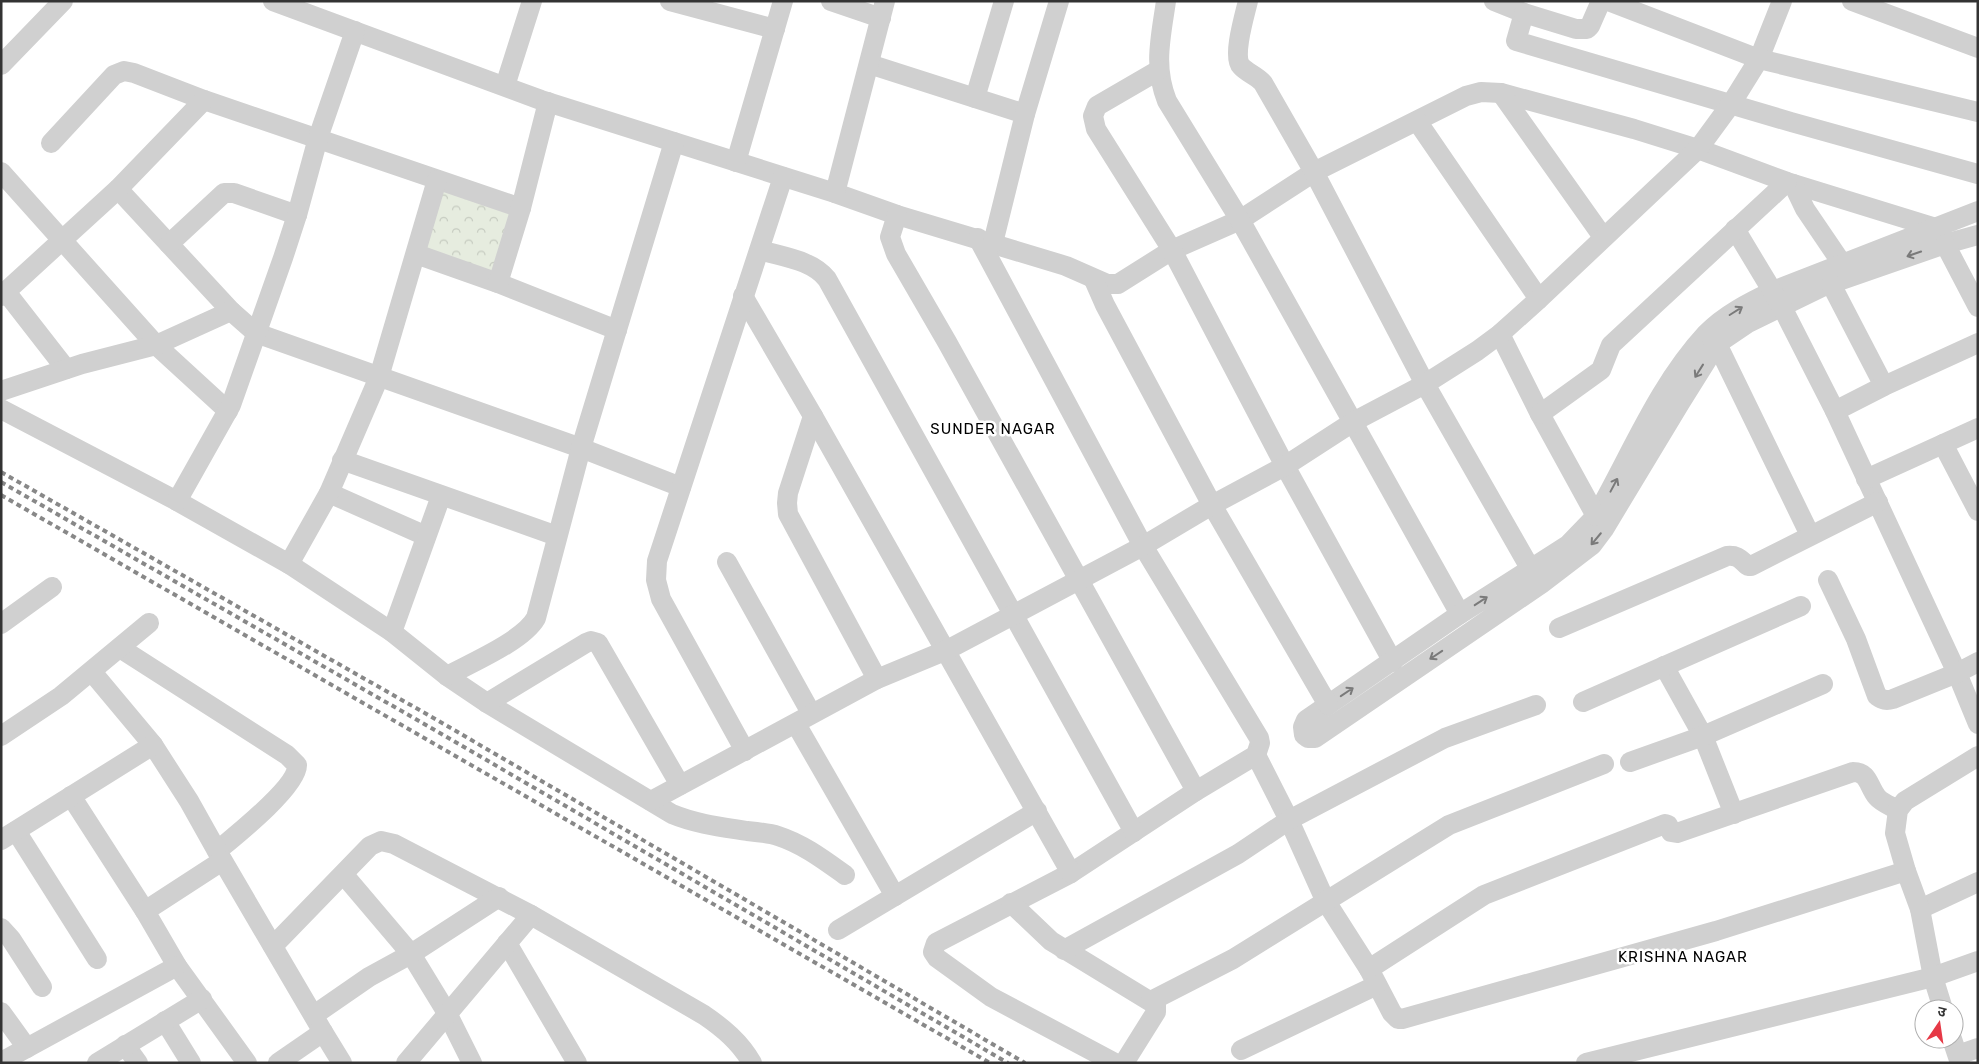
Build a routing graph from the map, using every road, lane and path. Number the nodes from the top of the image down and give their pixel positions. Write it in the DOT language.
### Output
graph roads {
  1 [pos="63,1"];
  2 [pos="273,1"];
  3 [pos="532,1"];
  4 [pos="670,1"];
  5 [pos="783,1"];
  6 [pos="831,1"];
  7 [pos="1004,1"];
  8 [pos="1059,1"];
  9 [pos="1166,1"];
  10 [pos="1248,1"];
  11 [pos="1494,1"];
  12 [pos="1601,1"];
  13 [pos="1608,1"];
  14 [pos="1782,1"];
  15 [pos="1852,1"];
  16 [pos="883,10"];
  17 [pos="1524,13"];
  18 [pos="775,29"];
  19 [pos="355,32"];
  20 [pos="1978,48"];
  21 [pos="5,53"];
  22 [pos="1759,58"];
  23 [pos="868,64"];
  24 [pos="1159,70"];
  25 [pos="505,86"];
  26 [pos="1501,93"];
  27 [pos="975,98"];
  28 [pos="204,100"];
  29 [pos="548,102"];
  30 [pos="1731,104"];
  31 [pos="1977,110"];
  32 [pos="1025,114"];
  33 [pos="1417,121"];
  34 [pos="318,138"];
  35 [pos="674,142"];
  36 [pos="51,143"];
  37 [pos="1698,150"];
  38 [pos="736,162"];
  39 [pos="1314,172"];
  40 [pos="1978,174"];
  41 [pos="783,177"];
  42 [pos="3,179"];
  43 [pos="437,180"];
  44 [pos="1790,183"];
  45 [pos="118,189"];
  46 [pos="835,193"];
  47 [pos="521,208"];
  48 [pos="1978,211"];
  49 [pos="897,214"];
  50 [pos="297,215"];
  51 [pos="1240,220"];
  52 [pos="1735,229"];
  53 [pos="1978,235"];
  54 [pos="1940,236"];
  55 [pos="1603,238"];
  56 [pos="61,240"];
  57 [pos="986,241"];
  58 [pos="169,244"];
  59 [pos="760,250"];
  60 [pos="1172,250"];
  61 [pos="416,254"];
  62 [pos="1843,265"];
  63 [pos="1094,280"];
  64 [pos="498,283"];
  65 [pos="1831,284"];
  66 [pos="4,294"];
  67 [pos="743,296"];
  68 [pos="1539,299"];
  69 [pos="1778,299"];
  70 [pos="1978,306"];
  71 [pos="231,311"];
  72 [pos="617,330"];
  73 [pos="256,333"];
  74 [pos="1500,334"];
  75 [pos="1712,339"];
  76 [pos="1978,343"];
  77 [pos="156,344"];
  78 [pos="66,368"];
  79 [pos="379,377"];
  80 [pos="1424,384"];
  81 [pos="1884,386"];
  82 [pos="1,390"];
  83 [pos="1,409"];
  84 [pos="228,410"];
  85 [pos="1835,411"];
  86 [pos="1540,414"];
  87 [pos="813,416"];
  88 [pos="1353,422"];
  89 [pos="1978,428"];
  90 [pos="1943,444"];
  91 [pos="581,448"];
  92 [pos="342,460"];
  93 [pos="1285,466"];
  94 [pos="1866,479"];
  95 [pos="681,487"];
  96 [pos="329,493"];
  97 [pos="441,496"];
  98 [pos="177,501"];
  99 [pos="1878,502"];
  100 [pos="1212,505"];
  101 [pos="1978,512"];
  102 [pos="1596,516"];
  103 [pos="1810,535"];
  104 [pos="426,536"];
  105 [pos="557,536"];
  106 [pos="1143,546"];
  107 [pos="727,562"];
  108 [pos="289,564"];
  109 [pos="1530,568"];
  110 [pos="1079,579"];
  111 [pos="1828,580"];
  112 [pos="52,587"];
  113 [pos="1801,606"];
  114 [pos="1460,614"];
  115 [pos="1014,615"];
  116 [pos="148,623"];
  117 [pos="1,624"];
  118 [pos="1559,628"];
  119 [pos="392,632"];
  120 [pos="120,648"];
  121 [pos="947,650"];
  122 [pos="1392,662"];
  123 [pos="1978,662"];
  124 [pos="1664,666"];
  125 [pos="92,672"];
  126 [pos="1956,673"];
  127 [pos="447,676"];
  128 [pos="876,679"];
  129 [pos="1823,684"];
  130 [pos="1583,702"];
  131 [pos="487,703"];
  132 [pos="1328,705"];
  133 [pos="1536,705"];
  134 [pos="803,718"];
  135 [pos="1978,724"];
  136 [pos="1,736"];
  137 [pos="1703,736"];
  138 [pos="153,745"];
  139 [pos="744,751"];
  140 [pos="1256,755"];
  141 [pos="1978,756"];
  142 [pos="1630,762"];
  143 [pos="1604,764"];
  144 [pos="680,785"];
  145 [pos="1196,791"];
  146 [pos="71,796"];
  147 [pos="651,801"];
  148 [pos="1898,810"];
  149 [pos="1037,811"];
  150 [pos="1734,814"];
  151 [pos="1290,820"];
  152 [pos="1134,832"];
  153 [pos="9,835"];
  154 [pos="220,856"];
  155 [pos="1906,871"];
  156 [pos="1071,872"];
  157 [pos="344,875"];
  158 [pos="845,875"];
  159 [pos="1978,882"];
  160 [pos="895,896"];
  161 [pos="499,897"];
  162 [pos="1325,900"];
  163 [pos="1011,903"];
  164 [pos="1920,910"];
  165 [pos="145,911"];
  166 [pos="531,915"];
  167 [pos="1,928"];
  168 [pos="838,930"];
  169 [pos="507,943"];
  170 [pos="274,946"];
  171 [pos="1064,950"];
  172 [pos="10,952"];
  173 [pos="410,954"];
  174 [pos="97,959"];
  175 [pos="1978,962"];
  176 [pos="177,966"];
  177 [pos="1373,977"];
  178 [pos="1933,977"];
  179 [pos="42,987"];
  180 [pos="202,999"];
  181 [pos="1940,999"];
  182 [pos="1151,1001"];
  183 [pos="1,1012"];
  184 [pos="447,1013"];
  185 [pos="164,1021"];
  186 [pos="319,1024"];
  187 [pos="126,1045"];
  188 [pos="27,1048"];
  189 [pos="1978,1048"];
  190 [pos="1241,1050"];
  191 [pos="1956,1052"];
  192 [pos="1,1062"];
  193 [pos="97,1063"];
  194 [pos="138,1063"];
  195 [pos="191,1063"];
  196 [pos="247,1063"];
  197 [pos="278,1063"];
  198 [pos="342,1063"];
  199 [pos="406,1063"];
  200 [pos="472,1063"];
  201 [pos="577,1063"];
  202 [pos="752,1063"];
  203 [pos="1115,1063"];
  204 [pos="1124,1063"];
  205 [pos="1586,1063"];
  1 -- 21 [label="street"];
  2 -- 19 [label="street"];
  3 -- 25 [label="street"];
  4 -- 18 [label="street"];
  5 -- 18 [label="street"];
  6 -- 16 [label="street"];
  7 -- 27 [label="street"];
  8 -- 32 [label="street"];
  9 -- 24 [label="street"];
  10 -- 39 [label="street"];
  11 -- 17 [label="street"];
  12 -- 17 [label="street"];
  13 -- 22 [label="street"];
  14 -- 22 [label="street"];
  15 -- 20 [label="street"];
  16 -- 23 [label="street"];
  17 -- 30 [label="street"];
  18 -- 38 [label="street"];
  19 -- 25 [label="street"];
  19 -- 34 [label="street"];
  22 -- 30 [label="street"];
  22 -- 31 [label="street"];
  23 -- 27 [label="street"];
  23 -- 46 [label="street"];
  24 -- 51 [label="street"];
  24 -- 60 [label="street"];
  25 -- 29 [label="street"];
  26 -- 33 [label="street"];
  26 -- 37 [label="street"];
  26 -- 55 [label="street"];
  27 -- 32 [label="street"];
  28 -- 34 [label="street"];
  28 -- 36 [label="street"];
  28 -- 45 [label="street"];
  29 -- 35 [label="street"];
  29 -- 47 [label="street"];
  30 -- 37 [label="street"];
  30 -- 40 [label="street"];
  32 -- 57 [label="street"];
  33 -- 39 [label="street"];
  33 -- 68 [label="street"];
  34 -- 43 [label="street"];
  34 -- 50 [label="street"];
  35 -- 38 [label="street"];
  35 -- 72 [label="street"];
  37 -- 44 [label="street"];
  37 -- 55 [label="street"];
  38 -- 41 [label="street"];
  39 -- 51 [label="street"];
  39 -- 80 [label="street"];
  41 -- 46 [label="street"];
  41 -- 59 [label="street"];
  42 -- 56 [label="street"];
  43 -- 47 [label="street"];
  43 -- 61 [label="street"];
  44 -- 52 [label="street"];
  44 -- 54 [label="street"];
  44 -- 62 [label="street"];
  45 -- 56 [label="street"];
  45 -- 58 [label="street"];
  46 -- 49 [label="street"];
  47 -- 64 [label="street"];
  48 -- 54 [label="street"];
  49 -- 57 [label="street"];
  49 -- 110 [label="street"];
  50 -- 58 [label="street"];
  50 -- 73 [label="street"];
  51 -- 60 [label="street"];
  51 -- 88 [label="street"];
  52 -- 69 [label="street"];
  52 -- 86 [label="street"];
  53 -- 54 [label="street"];
  54 -- 62 [label="street"];
  54 -- 65 [label="street, one-way"];
  54 -- 70 [label="street"];
  55 -- 68 [label="street"];
  56 -- 66 [label="street"];
  56 -- 77 [label="street"];
  57 -- 63 [label="street"];
  57 -- 106 [label="street"];
  58 -- 71 [label="street"];
  59 -- 67 [label="street"];
  59 -- 115 [label="street"];
  60 -- 63 [label="street"];
  60 -- 93 [label="street"];
  61 -- 64 [label="street"];
  61 -- 79 [label="street"];
  62 -- 69 [label="street"];
  63 -- 100 [label="street"];
  64 -- 72 [label="street"];
  65 -- 69 [label="street"];
  65 -- 81 [label="street"];
  66 -- 78 [label="street"];
  67 -- 87 [label="street"];
  67 -- 95 [label="street"];
  68 -- 74 [label="street"];
  69 -- 75 [label="street"];
  69 -- 85 [label="street"];
  71 -- 73 [label="street"];
  71 -- 77 [label="street"];
  72 -- 91 [label="street"];
  73 -- 79 [label="street"];
  73 -- 84 [label="street"];
  74 -- 80 [label="street"];
  74 -- 86 [label="street"];
  102 -- 75 [label="street, one-way"];
  75 -- 103 [label="street"];
  75 -- 132 [label="street, one-way"];
  76 -- 81 [label="street"];
  77 -- 78 [label="street"];
  77 -- 84 [label="street"];
  78 -- 82 [label="street"];
  79 -- 91 [label="street"];
  79 -- 92 [label="street"];
  80 -- 88 [label="street"];
  80 -- 109 [label="street"];
  81 -- 85 [label="street"];
  83 -- 98 [label="street"];
  84 -- 98 [label="street"];
  85 -- 94 [label="street"];
  86 -- 102 [label="street"];
  87 -- 121 [label="street"];
  87 -- 128 [label="street"];
  88 -- 93 [label="street"];
  88 -- 114 [label="street"];
  89 -- 90 [label="street"];
  90 -- 94 [label="street"];
  90 -- 101 [label="street"];
  91 -- 95 [label="street"];
  91 -- 105 [label="street"];
  92 -- 96 [label="street"];
  92 -- 97 [label="street"];
  93 -- 100 [label="street"];
  93 -- 122 [label="street"];
  94 -- 99 [label="street"];
  95 -- 139 [label="street"];
  96 -- 104 [label="street"];
  96 -- 108 [label="street"];
  97 -- 104 [label="street"];
  97 -- 105 [label="street"];
  98 -- 108 [label="street"];
  99 -- 103 [label="street"];
  99 -- 126 [label="street"];
  100 -- 106 [label="street"];
  100 -- 132 [label="street"];
  102 -- 109 [label="street"];
  103 -- 118 [label="street"];
  104 -- 119 [label="street"];
  105 -- 127 [label="street"];
  106 -- 110 [label="street"];
  106 -- 140 [label="street"];
  107 -- 134 [label="street"];
  108 -- 119 [label="street"];
  114 -- 109 [label="street, one-way"];
  110 -- 115 [label="street"];
  110 -- 145 [label="street"];
  111 -- 126 [label="street"];
  112 -- 117 [label="street"];
  113 -- 124 [label="street"];
  114 -- 122 [label="street"];
  115 -- 121 [label="street"];
  115 -- 152 [label="street"];
  116 -- 120 [label="street"];
  119 -- 127 [label="street"];
  120 -- 125 [label="street"];
  120 -- 154 [label="street"];
  121 -- 128 [label="street"];
  121 -- 149 [label="street"];
  132 -- 122 [label="street, one-way"];
  123 -- 126 [label="street"];
  124 -- 130 [label="street"];
  124 -- 137 [label="street"];
  125 -- 136 [label="street"];
  125 -- 138 [label="street"];
  126 -- 135 [label="street"];
  127 -- 131 [label="street"];
  128 -- 134 [label="street"];
  129 -- 137 [label="street"];
  131 -- 144 [label="street"];
  131 -- 147 [label="street"];
  133 -- 151 [label="street"];
  134 -- 139 [label="street"];
  134 -- 160 [label="street"];
  137 -- 142 [label="street"];
  137 -- 150 [label="street"];
  138 -- 146 [label="street"];
  138 -- 154 [label="street"];
  139 -- 144 [label="street"];
  140 -- 145 [label="street"];
  140 -- 151 [label="street"];
  141 -- 148 [label="street"];
  143 -- 162 [label="street"];
  144 -- 147 [label="street"];
  145 -- 152 [label="street"];
  146 -- 153 [label="street"];
  146 -- 165 [label="street"];
  147 -- 158 [label="street"];
  148 -- 150 [label="street"];
  148 -- 155 [label="street"];
  149 -- 156 [label="street"];
  149 -- 160 [label="street"];
  150 -- 177 [label="street"];
  151 -- 162 [label="street"];
  151 -- 171 [label="street"];
  152 -- 156 [label="street"];
  153 -- 174 [label="street"];
  154 -- 165 [label="street"];
  154 -- 170 [label="street"];
  155 -- 164 [label="street"];
  155 -- 177 [label="street"];
  156 -- 163 [label="street"];
  157 -- 161 [label="street"];
  157 -- 170 [label="street"];
  157 -- 173 [label="street"];
  159 -- 164 [label="street"];
  160 -- 168 [label="street"];
  161 -- 166 [label="street"];
  161 -- 173 [label="street"];
  162 -- 177 [label="street"];
  162 -- 182 [label="street"];
  163 -- 171 [label="street"];
  163 -- 203 [label="street"];
  164 -- 178 [label="street"];
  165 -- 176 [label="street"];
  166 -- 169 [label="street"];
  166 -- 202 [label="street"];
  167 -- 172 [label="street"];
  169 -- 184 [label="street"];
  169 -- 201 [label="street"];
  170 -- 186 [label="street"];
  171 -- 182 [label="street"];
  172 -- 179 [label="street"];
  173 -- 184 [label="street"];
  173 -- 186 [label="street"];
  175 -- 178 [label="street"];
  176 -- 180 [label="street"];
  176 -- 188 [label="street"];
  177 -- 190 [label="street"];
  178 -- 181 [label="street"];
  178 -- 205 [label="street"];
  180 -- 185 [label="street"];
  180 -- 196 [label="street"];
  182 -- 204 [label="street"];
  183 -- 188 [label="street"];
  184 -- 199 [label="street"];
  184 -- 200 [label="street"];
  185 -- 187 [label="street"];
  185 -- 195 [label="street"];
  186 -- 197 [label="street"];
  186 -- 198 [label="street"];
  187 -- 193 [label="street"];
  187 -- 194 [label="street"];
  188 -- 192 [label="street"];
  189 -- 191 [label="street"];
}
